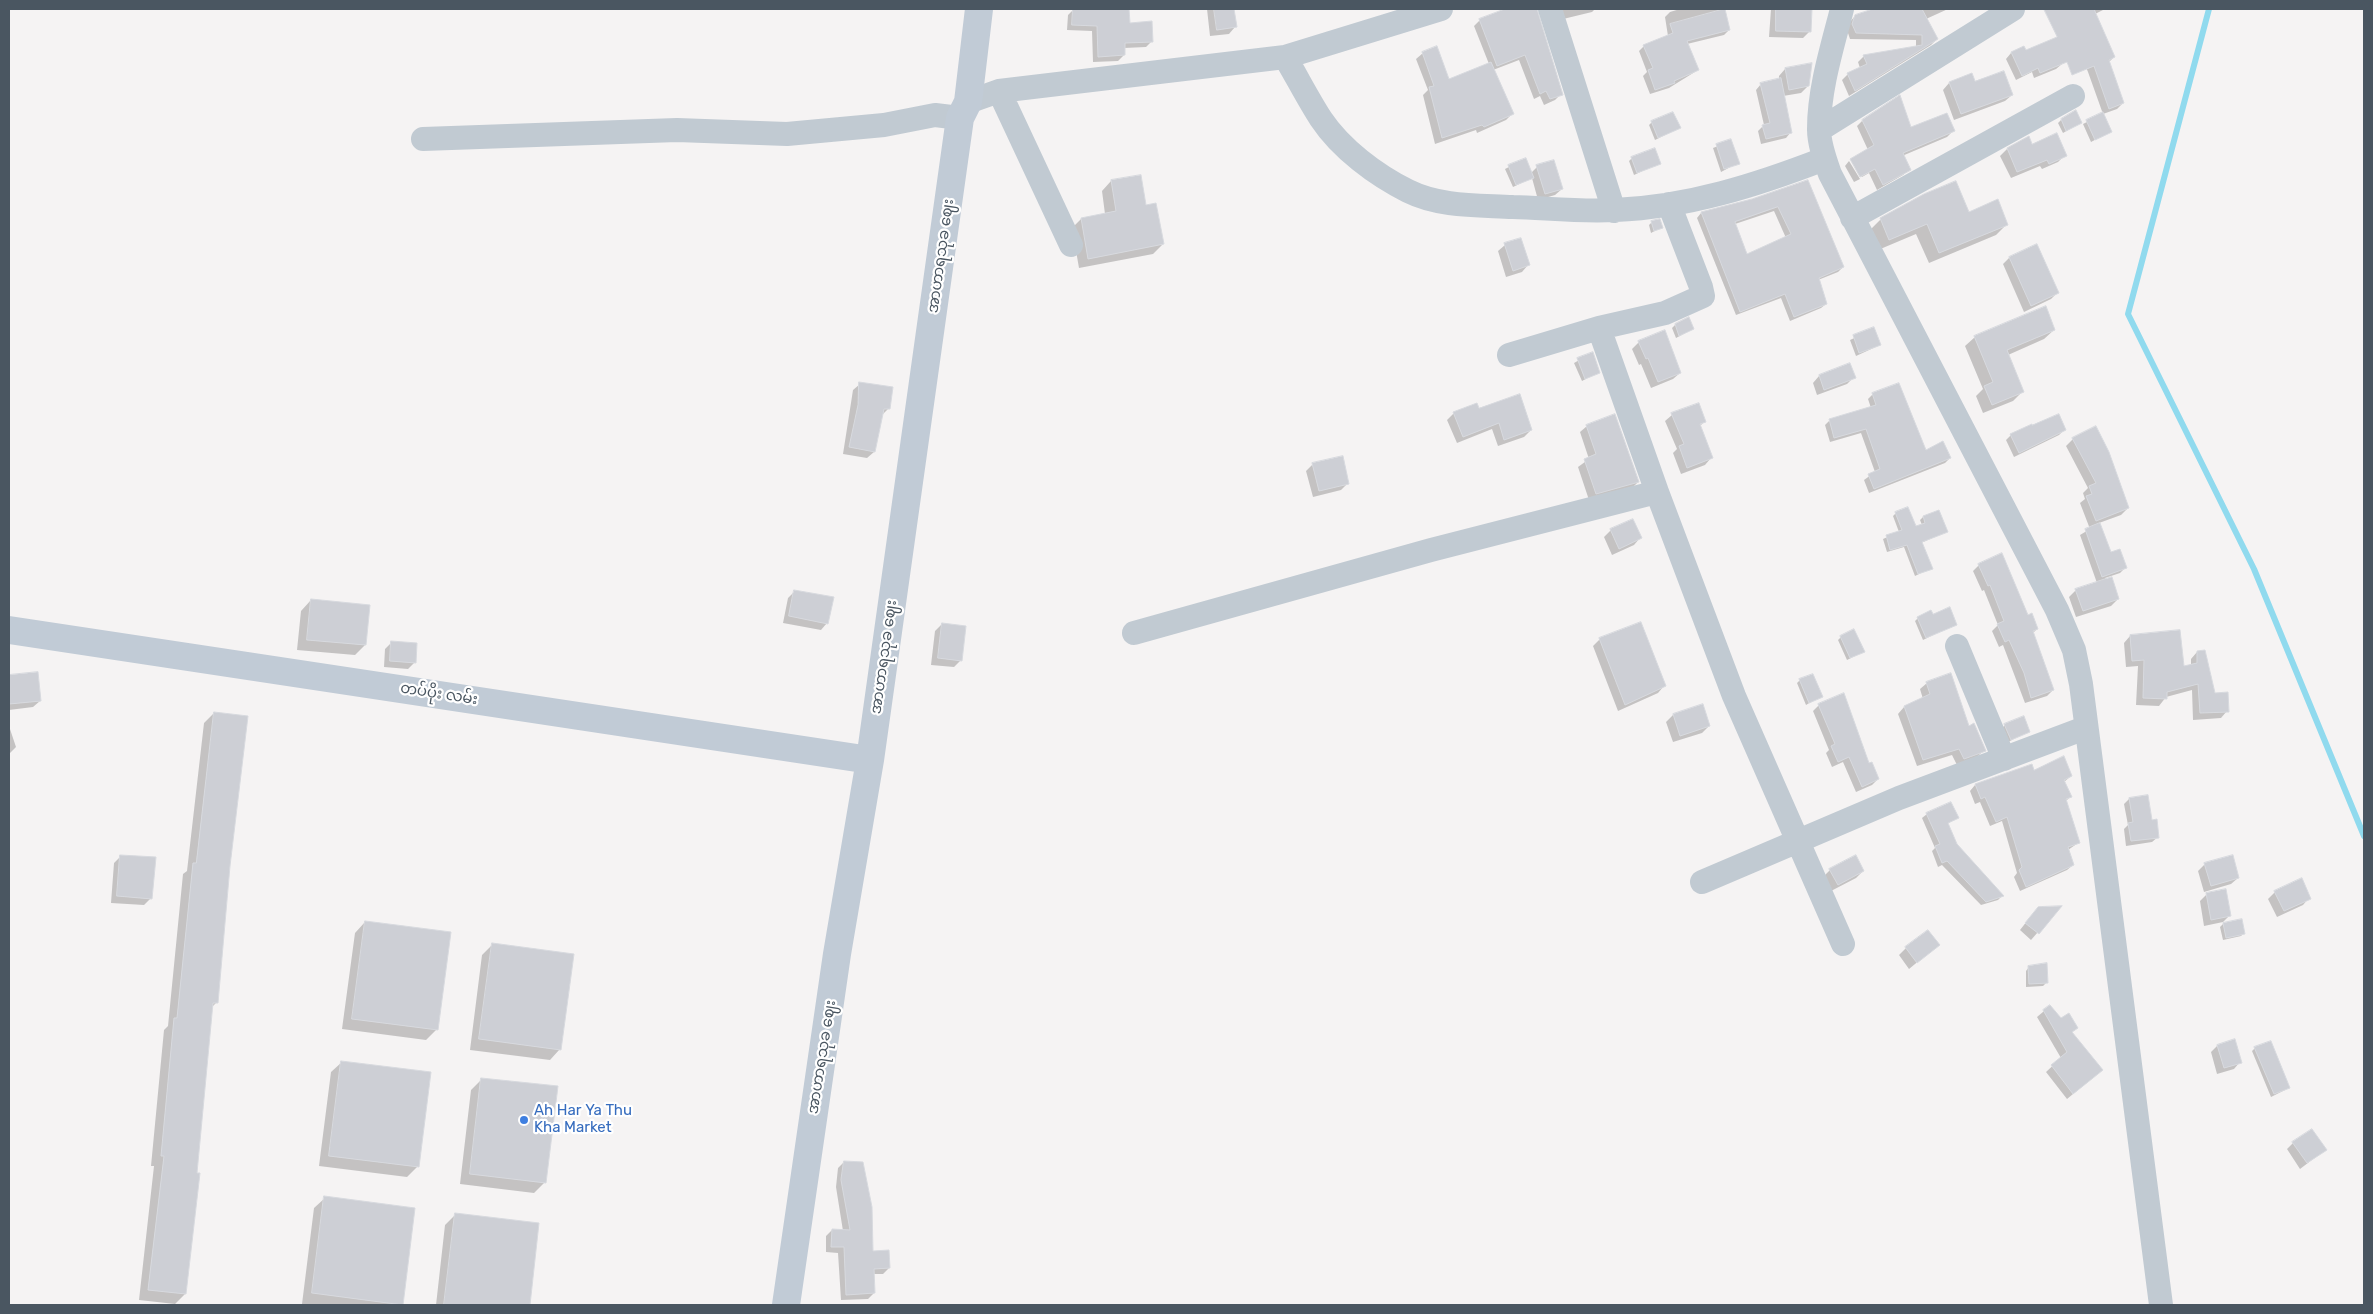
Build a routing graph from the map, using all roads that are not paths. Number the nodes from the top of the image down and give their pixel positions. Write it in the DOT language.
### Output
graph roads {
  1 [pos="979,9"];
  2 [pos="1441,9"];
  3 [pos="1550,9"];
  4 [pos="1842,9"];
  5 [pos="2013,9"];
  6 [pos="1284,57"];
  7 [pos="999,90"];
  8 [pos="2073,96"];
  9 [pos="964,110"];
  10 [pos="1819,130"];
  11 [pos="423,139"];
  12 [pos="1824,159"];
  13 [pos="1669,204"];
  14 [pos="1614,210"];
  15 [pos="1852,218"];
  16 [pos="1071,245"];
  17 [pos="1599,328"];
  18 [pos="1509,355"];
  19 [pos="1657,492"];
  20 [pos="9,630"];
  21 [pos="1134,633"];
  22 [pos="1957,646"];
  23 [pos="2085,728"];
  24 [pos="2004,759"];
  25 [pos="870,760"];
  26 [pos="1798,841"];
  27 [pos="1702,882"];
  28 [pos="1843,944"];
  29 [pos="786,1305"];
  30 [pos="2161,1305"];
  1 -- 9 [label="street, အာဟာရသုခ ဈေး"];
  2 -- 6 [label="street"];
  3 -- 14 [label="street"];
  4 -- 10 [label="street"];
  5 -- 10 [label="street"];
  6 -- 7 [label="street"];
  6 -- 14 [label="street"];
  7 -- 9 [label="street"];
  7 -- 16 [label="street"];
  8 -- 15 [label="street"];
  9 -- 11 [label="street"];
  9 -- 25 [label="street, အာဟာရသုခ ဈေး"];
  10 -- 12 [label="street"];
  12 -- 13 [label="street"];
  12 -- 15 [label="street"];
  13 -- 14 [label="street"];
  13 -- 17 [label="street"];
  15 -- 23 [label="street"];
  17 -- 18 [label="street"];
  17 -- 19 [label="street"];
  19 -- 21 [label="street"];
  19 -- 26 [label="street"];
  20 -- 25 [label="street, တပ်ပိုး လမ်း"];
  22 -- 24 [label="street"];
  23 -- 24 [label="street"];
  23 -- 30 [label="street"];
  24 -- 26 [label="street"];
  25 -- 29 [label="street, အာဟာရသုခ ဈေး"];
  26 -- 27 [label="street"];
  26 -- 28 [label="street"];
}
